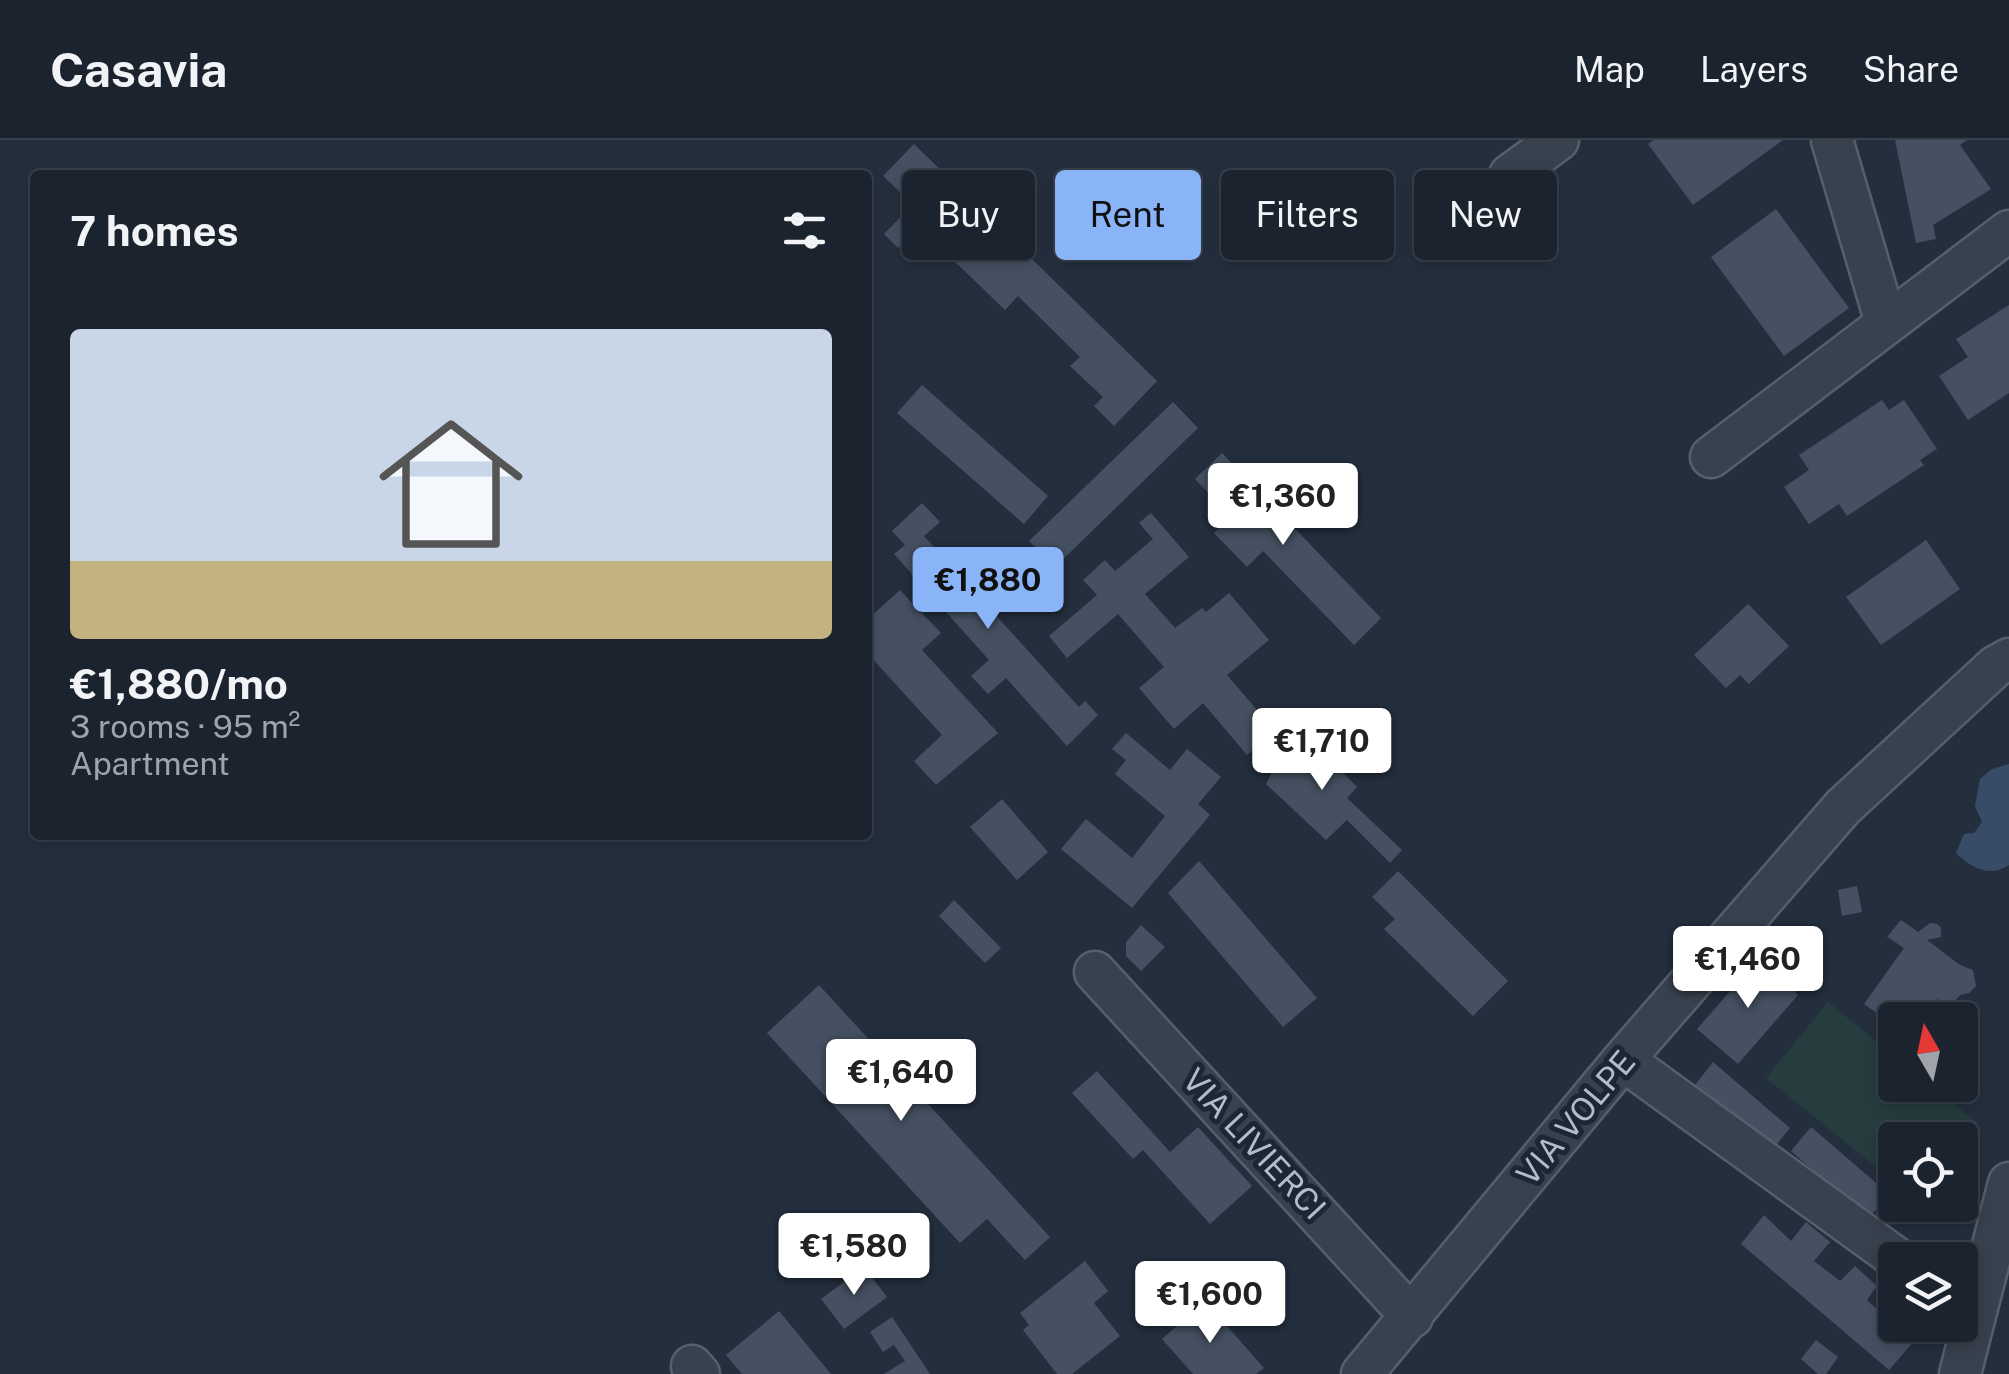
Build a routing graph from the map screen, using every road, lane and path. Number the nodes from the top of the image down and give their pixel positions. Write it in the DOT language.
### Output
graph roads {
  1 [pos="1558,140"];
  2 [pos="1832,140"];
  3 [pos="1517,170"];
  4 [pos="2009,231"];
  5 [pos="1886,323"];
  6 [pos="1711,457"];
  7 [pos="2009,659"];
  8 [pos="1095,972"];
  9 [pos="1623,1060"];
  10 [pos="2009,1183"];
  11 [pos="1878,1245"];
  12 [pos="1978,1279"];
  13 [pos="1412,1317"];
  14 [pos="1964,1342"];
  15 [pos="1362,1374"];
  16 [pos="1960,1374"];
  1 -- 3 [label="street"];
  2 -- 5 [label="street"];
  4 -- 5 [label="street"];
  5 -- 6 [label="street"];
  7 -- 9 [label="street, VIA VOLPE"];
  8 -- 13 [label="street, VIA LIVIERCI"];
  9 -- 11 [label="street"];
  9 -- 13 [label="street, VIA VOLPE"];
  10 -- 12 [label="street"];
  13 -- 15 [label="street, VIA VOLPE"];
  14 -- 16 [label="street"];
}
